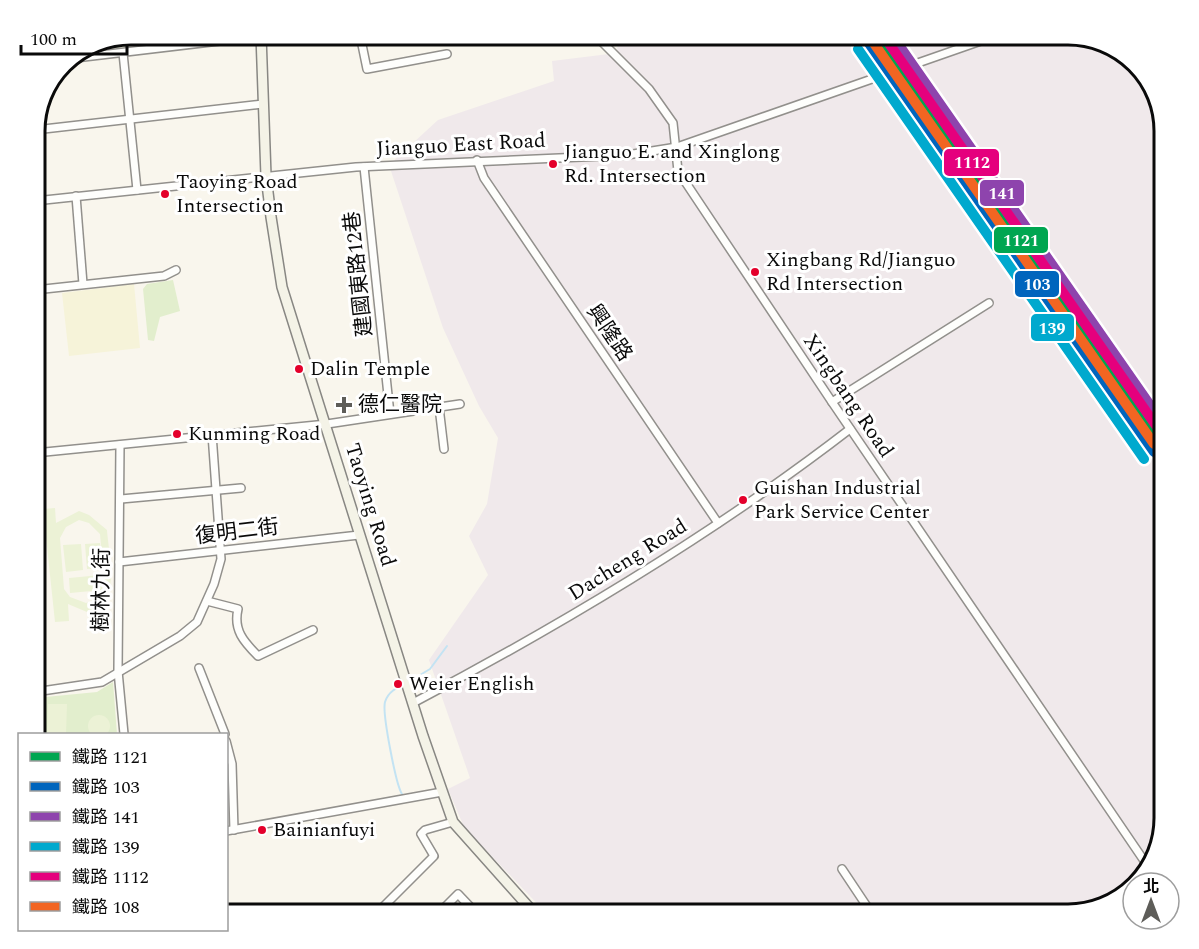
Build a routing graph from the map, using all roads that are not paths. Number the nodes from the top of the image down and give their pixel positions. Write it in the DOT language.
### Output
graph roads {
  1 [pos="180,45"];
  2 [pos="261,45"];
  3 [pos="362,45"];
  4 [pos="605,45"];
  5 [pos="967,45"];
  6 [pos="123,52"];
  7 [pos="447,54"];
  8 [pos="90,56"];
  9 [pos="264,104"];
  10 [pos="131,118"];
  11 [pos="45,129"];
  12 [pos="677,147"];
  13 [pos="477,160"];
  14 [pos="364,167"];
  15 [pos="266,176"];
  16 [pos="137,190"];
  17 [pos="76,196"];
  18 [pos="45,200"];
  19 [pos="176,270"];
  20 [pos="83,284"];
  21 [pos="45,289"];
  22 [pos="989,303"];
  23 [pos="832,402"];
  24 [pos="460,404"];
  25 [pos="439,407"];
  26 [pos="390,414"];
  27 [pos="327,424"];
  28 [pos="850,429"];
  29 [pos="212,434"];
  30 [pos="120,446"];
  31 [pos="444,448"];
  32 [pos="45,452"];
  33 [pos="241,488"];
  34 [pos="216,490"];
  35 [pos="121,499"];
  36 [pos="718,523"];
  37 [pos="359,535"];
  38 [pos="220,550"];
  39 [pos="119,562"];
  40 [pos="207,601"];
  41 [pos="313,630"];
  42 [pos="199,668"];
  43 [pos="118,671"];
  44 [pos="45,691"];
  45 [pos="413,703"];
  46 [pos="124,733"];
  47 [pos="224,733"];
  48 [pos="228,749"];
  49 [pos="442,792"];
  50 [pos="453,822"];
  51 [pos="230,830"];
  52 [pos="1143,859"];
  53 [pos="842,869"];
  54 [pos="387,904"];
  55 [pos="448,904"];
  56 [pos="467,904"];
  57 [pos="525,904"];
  58 [pos="865,904"];
  1 -- 6 [label="street"];
  2 -- 9 [label="main road, Taoying Road"];
  3 -- 7 [label="street"];
  4 -- 12 [label="street, Xingbang Road"];
  5 -- 12 [label="street, Jianguo East Road"];
  6 -- 8 [label="street"];
  6 -- 10 [label="street"];
  9 -- 10 [label="street"];
  9 -- 15 [label="main road, Taoying Road"];
  10 -- 11 [label="street"];
  10 -- 16 [label="street"];
  12 -- 13 [label="street, Jianguo East Road"];
  12 -- 23 [label="street, Xingbang Road"];
  13 -- 14 [label="street, Jianguo East Road"];
  13 -- 36 [label="street, 興隆路"];
  14 -- 15 [label="street, Jianguo East Road"];
  14 -- 26 [label="street, 建國東路12巷"];
  15 -- 16 [label="street, Jianguo East Road"];
  15 -- 27 [label="main road, Taoying Road"];
  16 -- 17 [label="street, Jianguo East Road"];
  17 -- 18 [label="street, Jianguo East Road"];
  17 -- 20 [label="street"];
  19 -- 20 [label="street"];
  20 -- 21 [label="street"];
  22 -- 23 [label="street"];
  23 -- 28 [label="street, Xingbang Road"];
  24 -- 25 [label="street"];
  25 -- 26 [label="street"];
  25 -- 31 [label="street"];
  26 -- 27 [label="street"];
  27 -- 29 [label="street"];
  27 -- 37 [label="main road, Taoying Road"];
  28 -- 36 [label="street, Dacheng Road"];
  28 -- 52 [label="street, Xingbang Road"];
  29 -- 30 [label="street"];
  29 -- 34 [label="street"];
  30 -- 32 [label="street"];
  30 -- 35 [label="street, 樹林九街"];
  33 -- 34 [label="street"];
  34 -- 35 [label="street"];
  34 -- 38 [label="street"];
  35 -- 39 [label="street, 樹林九街"];
  36 -- 45 [label="street, Dacheng Road"];
  37 -- 38 [label="street, 復明二街"];
  37 -- 45 [label="main road, Taoying Road"];
  38 -- 39 [label="street, 復明二街"];
  38 -- 40 [label="street"];
  39 -- 43 [label="street, 樹林九街"];
  40 -- 41 [label="street"];
  40 -- 43 [label="street"];
  42 -- 47 [label="street"];
  43 -- 44 [label="street"];
  43 -- 46 [label="street, 樹林九街"];
  45 -- 49 [label="main road, Taoying Road"];
  48 -- 51 [label="street"];
  49 -- 50 [label="main road, Taoying Road"];
  49 -- 51 [label="street"];
  50 -- 54 [label="street"];
  50 -- 57 [label="main road, Taoying Road"];
  53 -- 58 [label="street"];
  55 -- 56 [label="street"];
}
